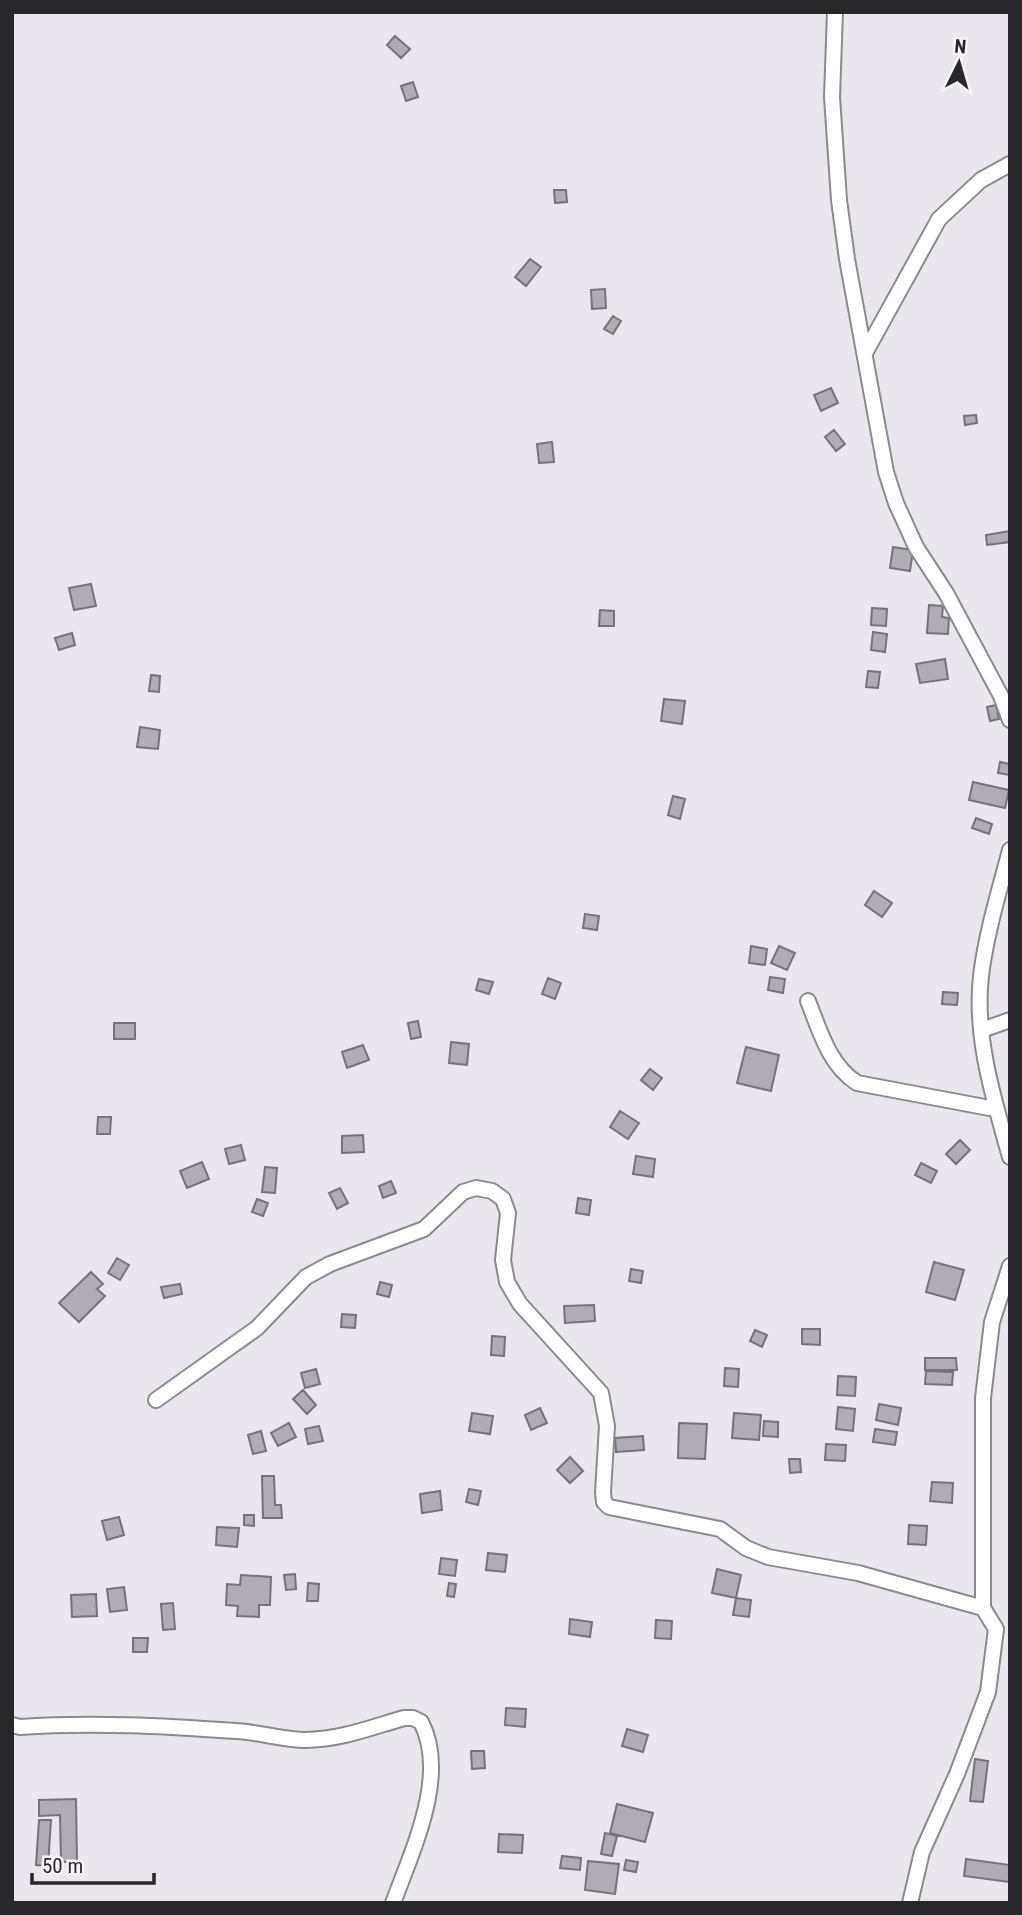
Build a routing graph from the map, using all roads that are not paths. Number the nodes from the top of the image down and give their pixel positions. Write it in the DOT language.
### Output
graph roads {
  1 [pos="835,12"];
  2 [pos="1010,163"];
  3 [pos="865,353"];
  4 [pos="1010,720"];
  5 [pos="1010,850"];
  6 [pos="808,1001"];
  7 [pos="1010,1020"];
  8 [pos="982,1030"];
  9 [pos="995,1110"];
  10 [pos="1010,1157"];
  11 [pos="1010,1266"];
  12 [pos="156,1401"];
  13 [pos="983,1608"];
  14 [pos="1003,1629"];
  15 [pos="12,1725"];
  16 [pos="393,1903"];
  17 [pos="910,1903"];
  1 -- 3 [label="street"];
  2 -- 3 [label="street"];
  3 -- 4 [label="street"];
  5 -- 8 [label="street"];
  6 -- 9 [label="street"];
  7 -- 8 [label="street"];
  8 -- 9 [label="street"];
  9 -- 10 [label="street"];
  11 -- 13 [label="street"];
  12 -- 13 [label="street"];
  13 -- 14 [label="street"];
  14 -- 17 [label="street"];
  15 -- 16 [label="street"];
}
